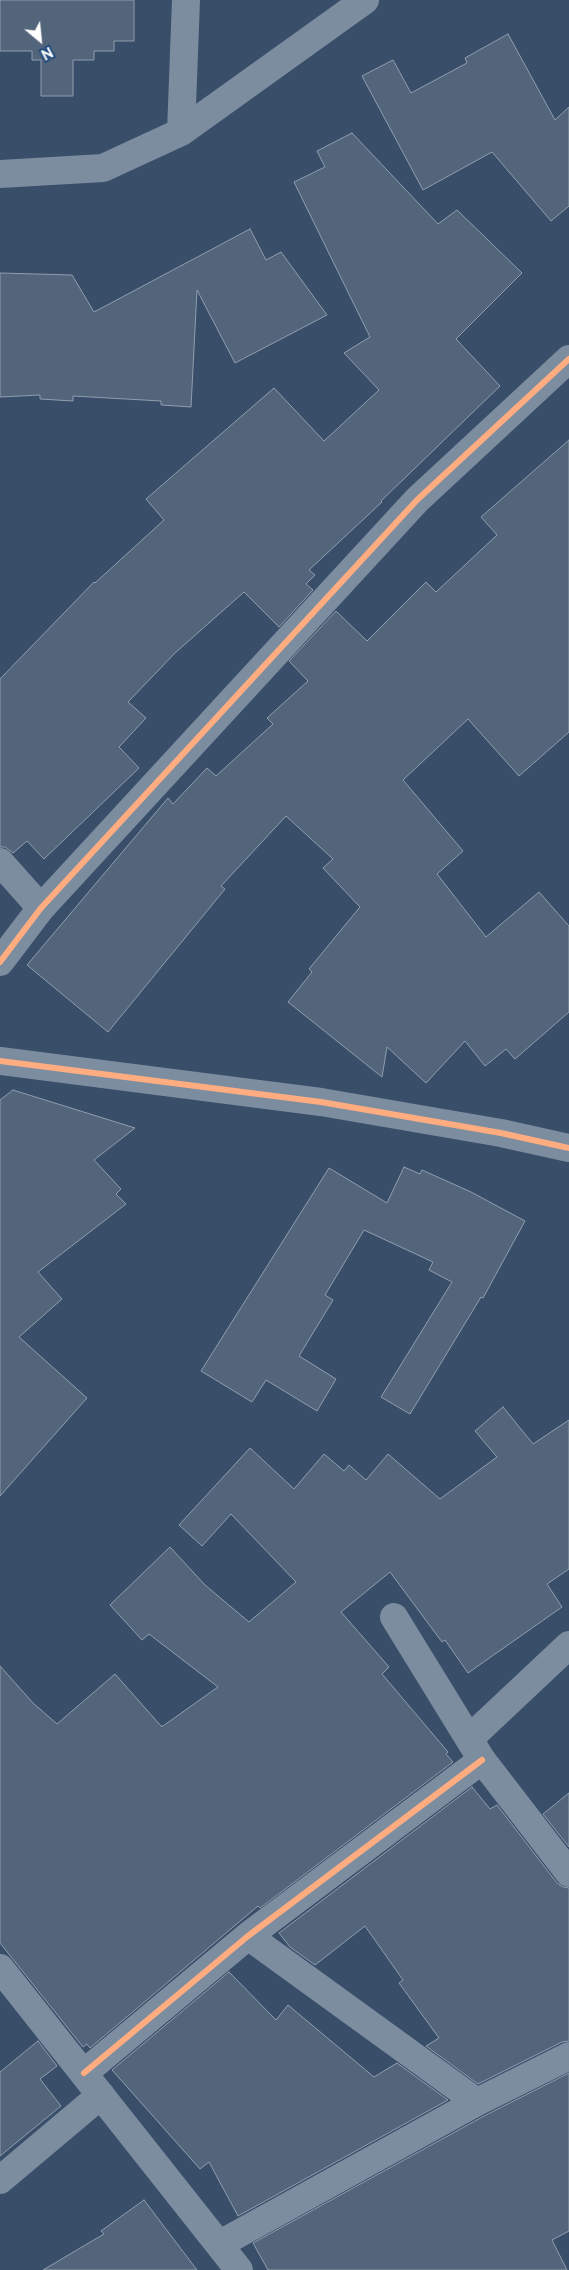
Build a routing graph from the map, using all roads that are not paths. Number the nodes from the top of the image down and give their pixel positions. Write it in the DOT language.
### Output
graph roads {
  1 [pos="186,0"];
  2 [pos="365,0"];
  3 [pos="181,132"];
  4 [pos="0,174"];
  5 [pos="569,360"];
  6 [pos="0,862"];
  7 [pos="41,908"];
  8 [pos="0,962"];
  9 [pos="0,1061"];
  10 [pos="569,1148"];
  11 [pos="394,1617"];
  12 [pos="569,1645"];
  13 [pos="476,1749"];
  14 [pos="569,1872"];
  15 [pos="248,1936"];
  16 [pos="0,1968"];
  17 [pos="569,2056"];
  18 [pos="84,2073"];
  19 [pos="101,2095"];
  20 [pos="477,2102"];
  21 [pos="0,2180"];
  22 [pos="220,2244"];
  23 [pos="239,2270"];
  1 -- 3 [label="street"];
  2 -- 3 [label="street"];
  3 -- 4 [label="street"];
  5 -- 7 [label="street"];
  6 -- 7 [label="street"];
  7 -- 8 [label="street"];
  9 -- 10 [label="street"];
  11 -- 13 [label="street"];
  12 -- 13 [label="street"];
  13 -- 14 [label="street"];
  13 -- 15 [label="street"];
  15 -- 18 [label="street"];
  15 -- 20 [label="street"];
  16 -- 18 [label="street"];
  17 -- 20 [label="street"];
  18 -- 19 [label="street"];
  19 -- 21 [label="street"];
  19 -- 22 [label="street"];
  20 -- 22 [label="street"];
  22 -- 23 [label="street"];
}
